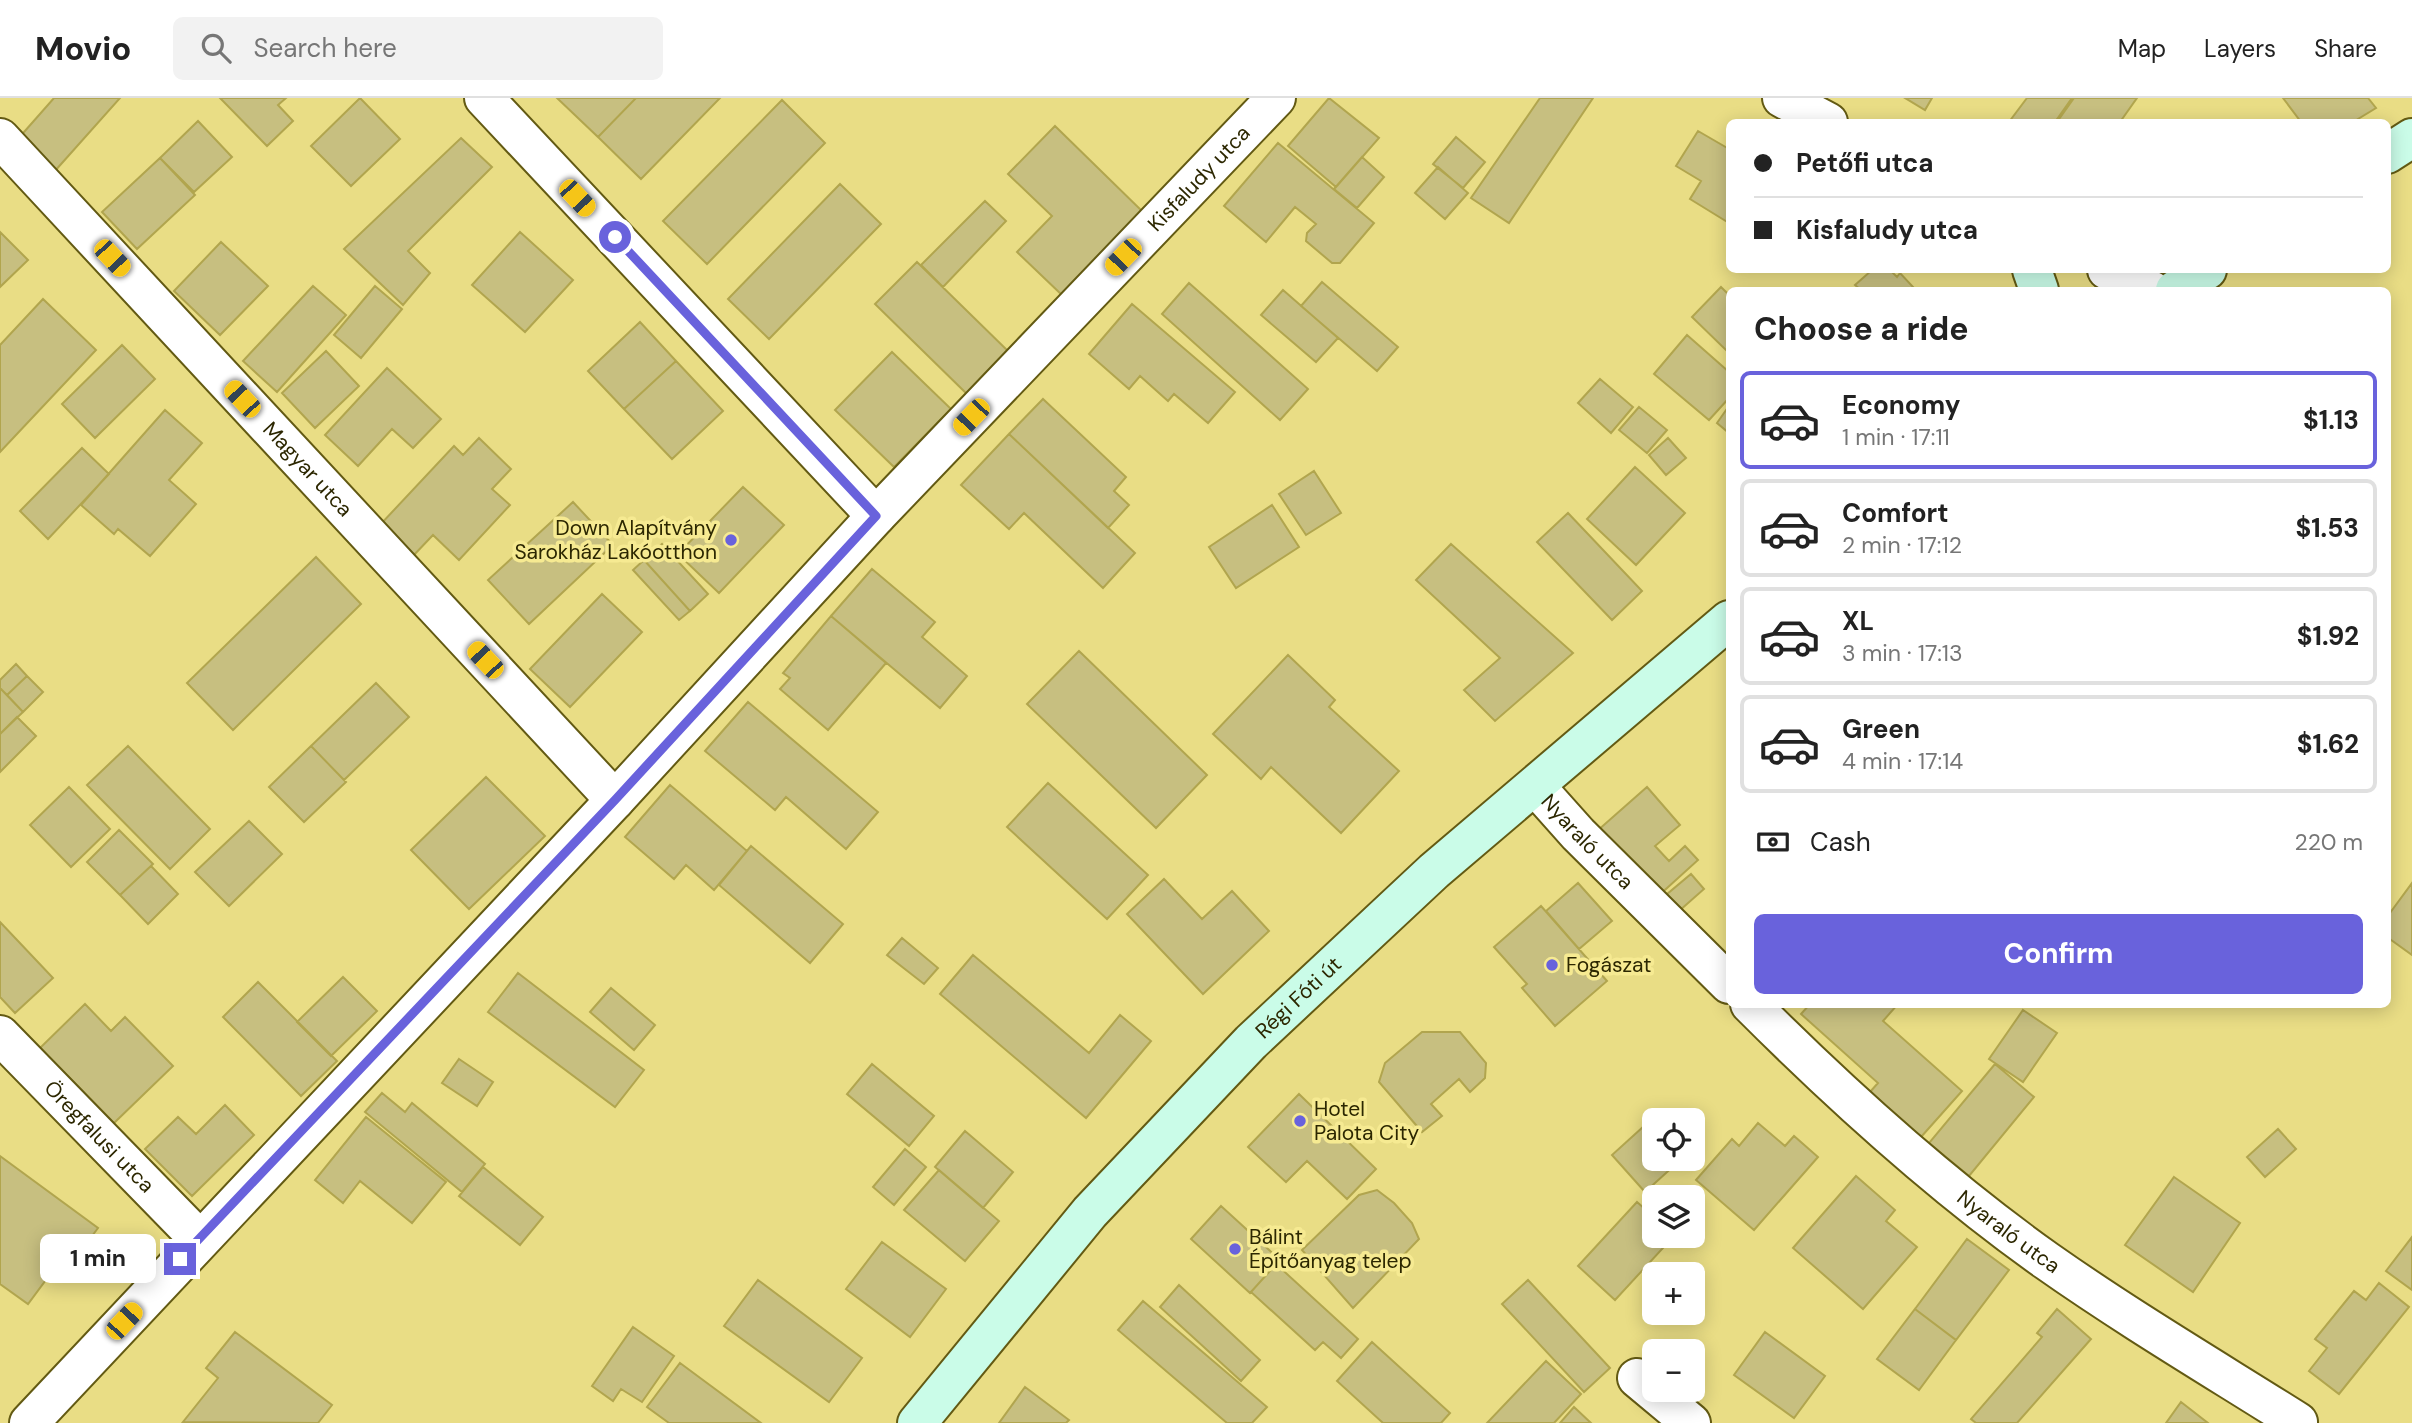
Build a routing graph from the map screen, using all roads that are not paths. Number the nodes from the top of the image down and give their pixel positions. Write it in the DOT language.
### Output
graph roads {
  1 [pos="484,98"];
  2 [pos="1276,98"];
  3 [pos="1782,98"];
  4 [pos="1822,119"];
  5 [pos="0,138"];
  6 [pos="2412,138"];
  7 [pos="2391,151"];
  8 [pos="2114,273"];
  9 [pos="2202,273"];
  10 [pos="2144,287"];
  11 [pos="2180,287"];
  12 [pos="876,516"];
  13 [pos="1726,623"];
  14 [pos="1536,787"];
  15 [pos="615,800"];
  16 [pos="1726,981"];
  17 [pos="1754,1008"];
  18 [pos="0,1035"];
  19 [pos="199,1239"];
  20 [pos="1637,1378"];
  21 [pos="2298,1422"];
  22 [pos="29,1423"];
  23 [pos="917,1423"];
  24 [pos="1691,1423"];
  1 -- 12 [label="street"];
  2 -- 12 [label="street, Kisfaludy utca"];
  3 -- 4 [label="street"];
  5 -- 15 [label="street, Magyar utca"];
  6 -- 7 [label="main road"];
  8 -- 10 [label="street"];
  9 -- 11 [label="main road"];
  12 -- 15 [label="street, Kisfaludy utca"];
  13 -- 14 [label="main road, Régi Fóti út"];
  14 -- 16 [label="street, Nyaraló utca"];
  14 -- 23 [label="main road, Régi Fóti út"];
  15 -- 19 [label="street, Kisfaludy utca"];
  17 -- 21 [label="street, Nyaraló utca"];
  18 -- 19 [label="street, Öregfalusi utca"];
  19 -- 22 [label="street, Kisfaludy utca"];
  20 -- 24 [label="street"];
}
